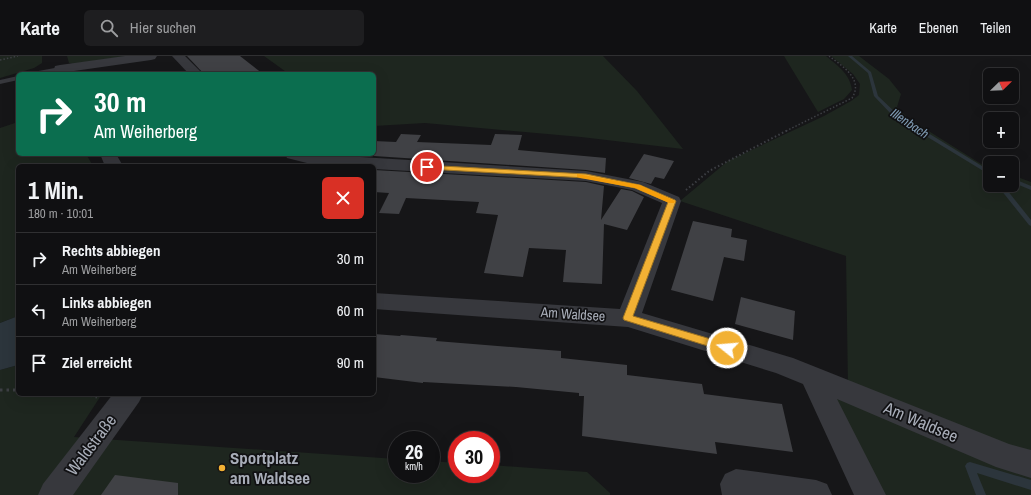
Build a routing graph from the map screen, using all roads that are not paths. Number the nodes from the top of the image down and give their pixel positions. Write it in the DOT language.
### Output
graph roads {
  1 [pos="55,56"];
  2 [pos="151,56"];
  3 [pos="178,56"];
  4 [pos="61,72"];
  5 [pos="194,72"];
  6 [pos="16,78"];
  7 [pos="0,82"];
  8 [pos="301,156"];
  9 [pos="376,301"];
  10 [pos="628,318"];
  11 [pos="812,376"];
  12 [pos="128,396"];
  13 [pos="1031,464"];
  14 [pos="54,495"];
  15 [pos="738,495"];
  16 [pos="816,495"];
  17 [pos="870,495"];
  1 -- 4 [label="street"];
  2 -- 4 [label="street"];
  3 -- 5 [label="street"];
  6 -- 7 [label="lane"];
  8 -- 10 [label="street"];
  9 -- 10 [label="street, Am Waldsee"];
  10 -- 11 [label="street, Am Waldsee"];
  11 -- 13 [label="street, Am Waldsee"];
  11 -- 17 [label="street"];
  12 -- 14 [label="street, Waldstraße"];
  15 -- 16 [label="street"];
}
